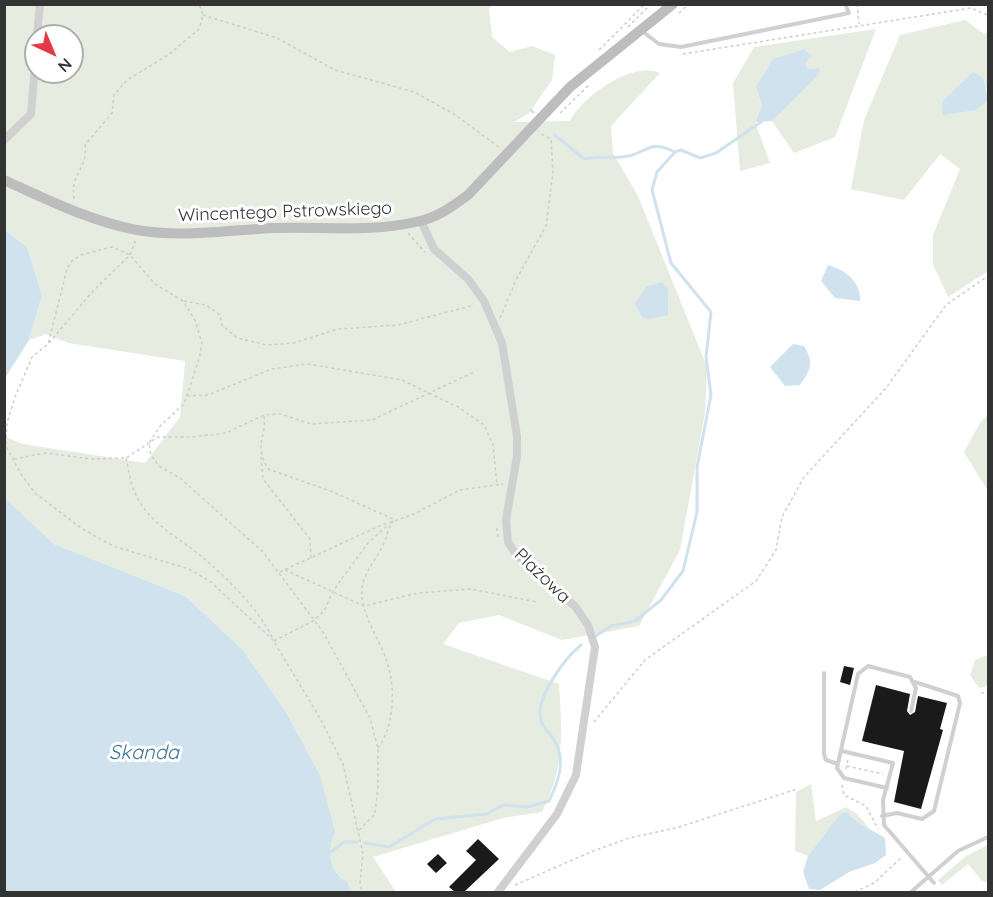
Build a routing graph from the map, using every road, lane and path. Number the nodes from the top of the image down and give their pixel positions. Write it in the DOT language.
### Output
graph roads {
  1 [pos="40,4"];
  2 [pos="199,4"];
  3 [pos="673,4"];
  4 [pos="689,4"];
  5 [pos="845,4"];
  6 [pos="857,4"];
  7 [pos="203,15"];
  8 [pos="988,15"];
  9 [pos="673,17"];
  10 [pos="38,24"];
  11 [pos="860,26"];
  12 [pos="641,30"];
  13 [pos="676,53"];
  14 [pos="594,80"];
  15 [pos="33,84"];
  16 [pos="554,119"];
  17 [pos="538,133"];
  18 [pos="4,140"];
  19 [pos="508,155"];
  20 [pos="4,180"];
  21 [pos="75,212"];
  22 [pos="422,221"];
  23 [pos="139,230"];
  24 [pos="130,255"];
  25 [pos="988,276"];
  26 [pos="183,301"];
  27 [pos="474,305"];
  28 [pos="496,324"];
  29 [pos="48,344"];
  30 [pos="474,372"];
  31 [pos="429,392"];
  32 [pos="186,396"];
  33 [pos="264,415"];
  34 [pos="149,443"];
  35 [pos="261,456"];
  36 [pos="126,458"];
  37 [pos="13,459"];
  38 [pos="513,484"];
  39 [pos="497,485"];
  40 [pos="395,520"];
  41 [pos="311,558"];
  42 [pos="285,570"];
  43 [pos="280,572"];
  44 [pos="333,591"];
  45 [pos="537,602"];
  46 [pos="364,606"];
  47 [pos="313,621"];
  48 [pos="274,641"];
  49 [pos="824,673"];
  50 [pos="915,682"];
  51 [pos="988,692"];
  52 [pos="981,693"];
  53 [pos="911,711"];
  54 [pos="591,724"];
  55 [pos="378,748"];
  56 [pos="842,751"];
  57 [pos="849,752"];
  58 [pos="838,764"];
  59 [pos="846,766"];
  60 [pos="890,776"];
  61 [pos="844,778"];
  62 [pos="886,788"];
  63 [pos="797,789"];
  64 [pos="882,816"];
  65 [pos="359,830"];
  66 [pos="880,832"];
  67 [pos="988,837"];
  68 [pos="898,851"];
  69 [pos="902,856"];
  70 [pos="909,864"];
  71 [pos="928,877"];
  72 [pos="934,883"];
  73 [pos="515,885"];
  74 [pos="362,892"];
  75 [pos="498,892"];
  76 [pos="855,892"];
  77 [pos="911,892"];
  1 -- 10 [label="street"];
  2 -- 7 [label="path"];
  3 -- 12 [label="street, Wincentego Pstrowskiego"];
  4 -- 9 [label="path"];
  5 -- 12 [label="lane"];
  6 -- 11 [label="path"];
  7 -- 19 [label="path"];
  7 -- 21 [label="path"];
  8 -- 11 [label="path"];
  11 -- 13 [label="path"];
  12 -- 19 [label="street, Wincentego Pstrowskiego"];
  14 -- 16 [label="path"];
  15 -- 18 [label="street"];
  17 -- 28 [label="path"];
  19 -- 22 [label="street, Wincentego Pstrowskiego"];
  20 -- 21 [label="street, Wincentego Pstrowskiego"];
  21 -- 23 [label="street, Wincentego Pstrowskiego"];
  22 -- 23 [label="street, Wincentego Pstrowskiego"];
  22 -- 28 [label="street, Plażowa"];
  23 -- 24 [label="path"];
  24 -- 26 [label="path"];
  24 -- 29 [label="path"];
  24 -- 29 [label="path"];
  25 -- 54 [label="path"];
  26 -- 27 [label="path"];
  26 -- 32 [label="path"];
  28 -- 38 [label="street, Plażowa"];
  29 -- 37 [label="path"];
  30 -- 31 [label="path"];
  31 -- 32 [label="path"];
  31 -- 33 [label="path"];
  31 -- 39 [label="path"];
  32 -- 34 [label="path"];
  33 -- 34 [label="path"];
  33 -- 35 [label="path"];
  34 -- 36 [label="path"];
  34 -- 43 [label="path"];
  35 -- 40 [label="path"];
  35 -- 41 [label="path"];
  36 -- 37 [label="path"];
  36 -- 48 [label="path"];
  37 -- 48 [label="path"];
  38 -- 39 [label="path"];
  38 -- 75 [label="street, Plażowa"];
  39 -- 40 [label="path"];
  40 -- 41 [label="path"];
  40 -- 44 [label="path"];
  40 -- 46 [label="path"];
  41 -- 42 [label="path"];
  42 -- 43 [label="path"];
  42 -- 44 [label="path"];
  43 -- 47 [label="path"];
  44 -- 46 [label="path"];
  44 -- 47 [label="path"];
  45 -- 46 [label="path"];
  46 -- 55 [label="path"];
  47 -- 48 [label="path"];
  47 -- 55 [label="path"];
  48 -- 65 [label="path"];
  49 -- 58 [label="lane"];
  50 -- 53 [label="lane"];
  50 -- 56 [label="lane"];
  50 -- 64 [label="lane"];
  51 -- 52 [label="path"];
  55 -- 65 [label="path"];
  56 -- 57 [label="lane"];
  56 -- 58 [label="lane"];
  57 -- 59 [label="path"];
  57 -- 60 [label="lane"];
  58 -- 59 [label="path"];
  58 -- 61 [label="lane"];
  59 -- 60 [label="path"];
  59 -- 61 [label="path"];
  60 -- 62 [label="lane"];
  61 -- 62 [label="lane"];
  61 -- 66 [label="path"];
  62 -- 64 [label="lane"];
  63 -- 73 [label="path"];
  64 -- 71 [label="lane"];
  65 -- 74 [label="path"];
  67 -- 71 [label="lane"];
  68 -- 69 [label="path"];
  69 -- 70 [label="path"];
  69 -- 76 [label="path"];
  71 -- 72 [label="lane"];
  71 -- 77 [label="lane"];
}
